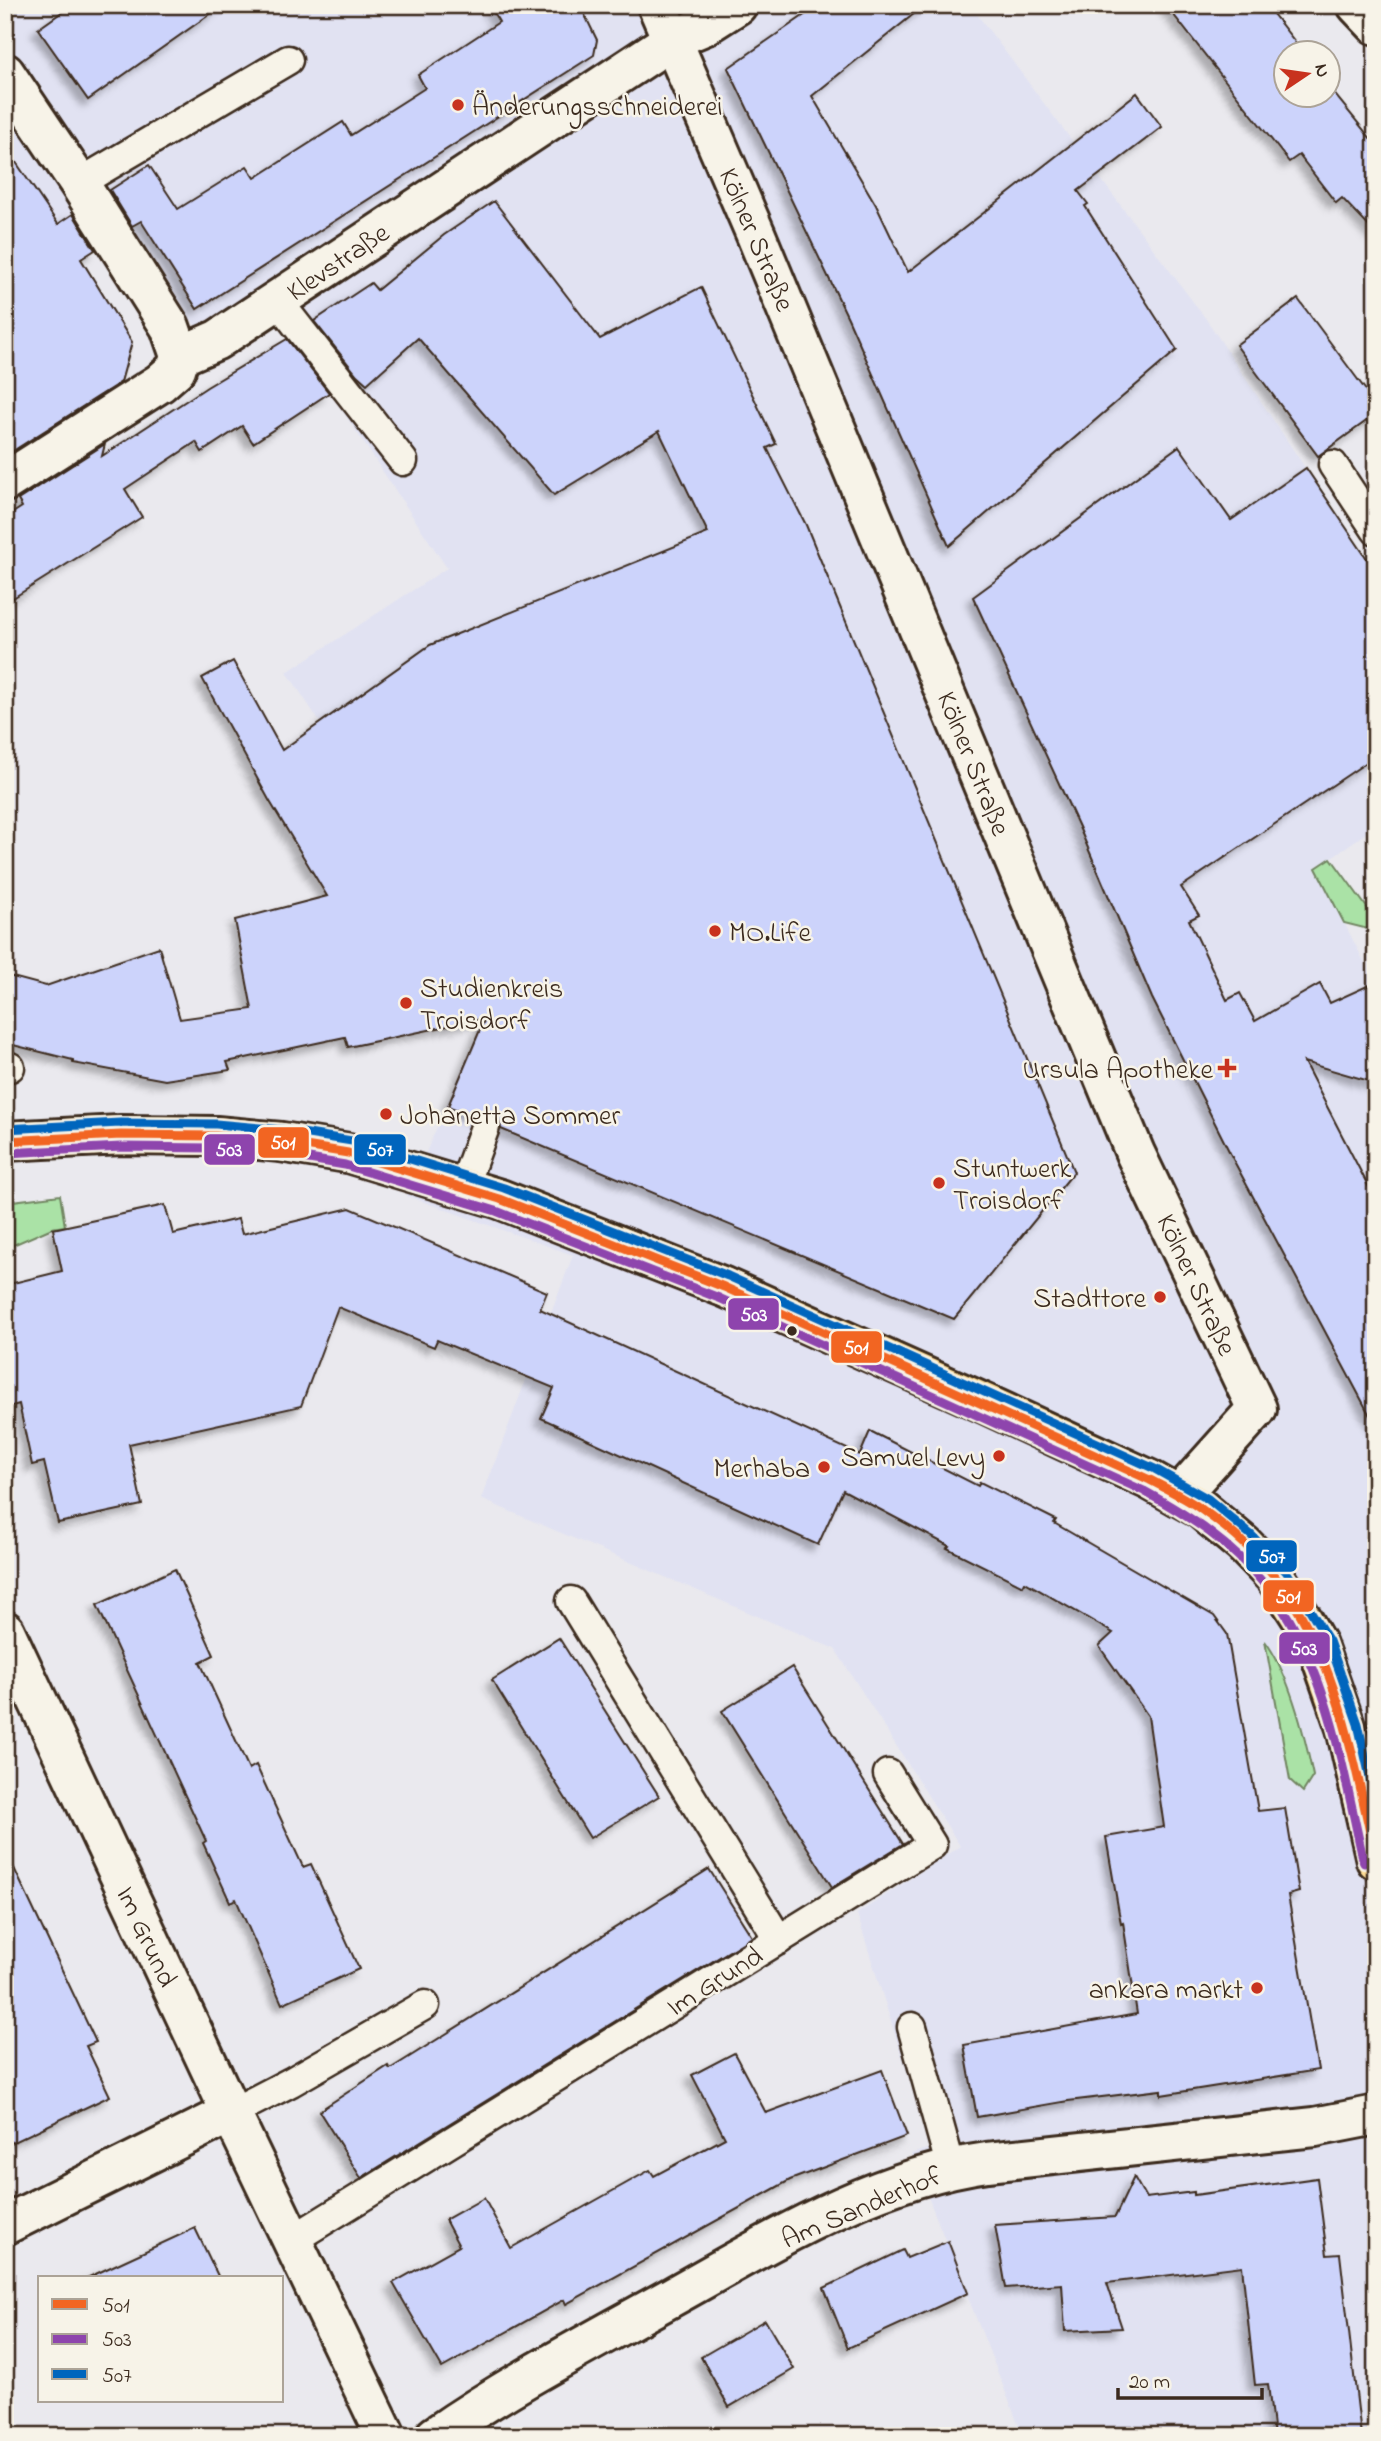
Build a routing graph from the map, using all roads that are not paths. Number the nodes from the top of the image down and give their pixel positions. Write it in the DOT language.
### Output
graph roads {
  1 [pos="737,5"];
  2 [pos="1357,5"];
  3 [pos="665,22"];
  4 [pos="1376,25"];
  5 [pos="288,60"];
  6 [pos="5,73"];
  7 [pos="79,183"];
  8 [pos="277,300"];
  9 [pos="180,356"];
  10 [pos="403,461"];
  11 [pos="1333,465"];
  12 [pos="5,482"];
  13 [pos="1376,530"];
  14 [pos="485,1127"];
  15 [pos="5,1141"];
  16 [pos="463,1188"];
  17 [pos="1179,1496"];
  18 [pos="571,1601"];
  19 [pos="5,1631"];
  20 [pos="887,1774"];
  21 [pos="1376,1860"];
  22 [pos="779,1940"];
  23 [pos="425,2006"];
  24 [pos="912,2027"];
  25 [pos="231,2113"];
  26 [pos="1376,2116"];
  27 [pos="951,2168"];
  28 [pos="5,2225"];
  29 [pos="292,2240"];
  30 [pos="386,2436"];
  31 [pos="435,2436"];
  1 -- 3 [label="street, Klevstraße"];
  2 -- 4 [label="street"];
  3 -- 8 [label="street, Klevstraße"];
  3 -- 17 [label="street, Kölner Straße"];
  5 -- 7 [label="lane"];
  6 -- 7 [label="street"];
  7 -- 9 [label="street"];
  8 -- 9 [label="street, Klevstraße"];
  8 -- 10 [label="lane"];
  9 -- 12 [label="street"];
  11 -- 13 [label="lane"];
  14 -- 16 [label="lane"];
  15 -- 16 [label="main road"];
  16 -- 17 [label="main road"];
  17 -- 21 [label="main road"];
  18 -- 22 [label="lane, Im Grund"];
  19 -- 25 [label="street, Im Grund"];
  20 -- 22 [label="lane, Im Grund"];
  22 -- 29 [label="lane, Im Grund"];
  23 -- 25 [label="lane"];
  24 -- 27 [label="lane"];
  25 -- 28 [label="street"];
  25 -- 29 [label="street, Im Grund"];
  26 -- 27 [label="street, Am Sanderhof"];
  27 -- 31 [label="street, Am Sanderhof"];
  29 -- 30 [label="street, Im Grund"];
}
